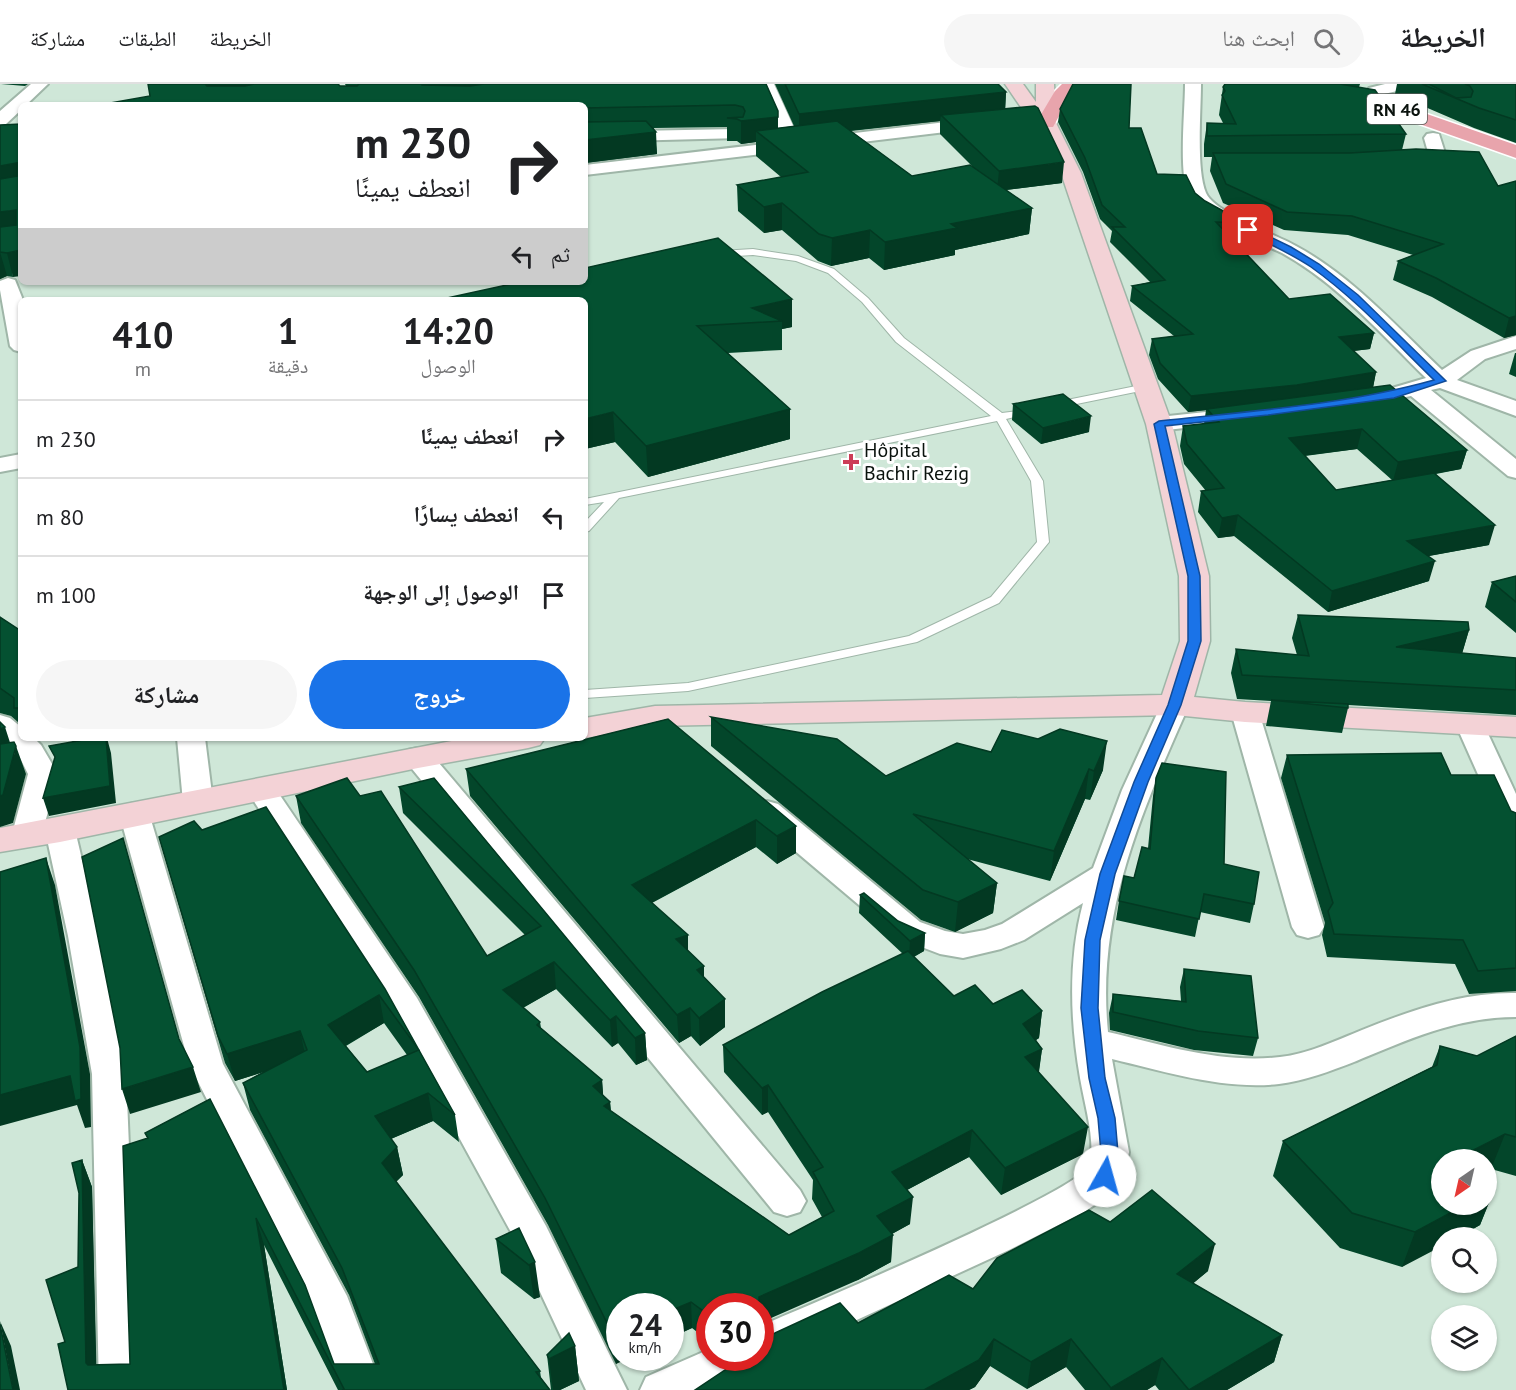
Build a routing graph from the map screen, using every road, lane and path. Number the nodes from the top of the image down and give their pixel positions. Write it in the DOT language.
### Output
graph roads {
  1 [pos="40,84"];
  2 [pos="1014,84"];
  3 [pos="1044,84"];
  4 [pos="1075,84"];
  5 [pos="1193,84"];
  6 [pos="1273,84"];
  7 [pos="1342,84"];
  8 [pos="1407,84"];
  9 [pos="762,85"];
  10 [pos="1375,91"];
  11 [pos="1427,96"];
  12 [pos="20,102"];
  13 [pos="18,104"];
  14 [pos="0,120"];
  15 [pos="1016,120"];
  16 [pos="1042,120"];
  17 [pos="993,122"];
  18 [pos="18,130"];
  19 [pos="0,131"];
  20 [pos="588,137"];
  21 [pos="788,138"];
  22 [pos="1433,138"];
  23 [pos="1516,138"];
  24 [pos="1516,152"];
  25 [pos="1387,163"];
  26 [pos="588,170"];
  27 [pos="711,254"];
  28 [pos="10,284"];
  29 [pos="8,320"];
  30 [pos="18,340"];
  31 [pos="1516,342"];
  32 [pos="1441,381"];
  33 [pos="1146,387"];
  34 [pos="1416,388"];
  35 [pos="1337,402"];
  36 [pos="1516,409"];
  37 [pos="1268,412"];
  38 [pos="1000,417"];
  39 [pos="1516,418"];
  40 [pos="1159,424"];
  41 [pos="1468,431"];
  42 [pos="18,462"];
  43 [pos="0,465"];
  44 [pos="1516,471"];
  45 [pos="616,495"];
  46 [pos="588,501"];
  47 [pos="588,526"];
  48 [pos="588,694"];
  49 [pos="1174,705"];
  50 [pos="1245,712"];
  51 [pos="655,716"];
  52 [pos="0,724"];
  53 [pos="1470,725"];
  54 [pos="588,727"];
  55 [pos="1516,727"];
  56 [pos="18,740"];
  57 [pos="20,741"];
  58 [pos="191,741"];
  59 [pos="511,741"];
  60 [pos="691,746"];
  61 [pos="418,757"];
  62 [pos="261,789"];
  63 [pos="743,791"];
  64 [pos="198,802"];
  65 [pos="134,813"];
  66 [pos="1516,826"];
  67 [pos="29,835"];
  68 [pos="1107,874"];
  69 [pos="1308,927"];
  70 [pos="1516,1005"];
  71 [pos="1092,1041"];
  72 [pos="787,1201"];
  73 [pos="774,1339"];
  74 [pos="703,1371"];
  75 [pos="119,1390"];
  76 [pos="363,1390"];
  77 [pos="607,1390"];
  78 [pos="660,1390"];
  1 -- 12 [label="street"];
  2 -- 16 [label="street"];
  3 -- 16 [label="street"];
  4 -- 16 [label="main road"];
  5 -- 32 [label="street"];
  6 -- 24 [label="main road, RN 46"];
  7 -- 10 [label="main road, RN 46"];
  8 -- 10 [label="street"];
  8 -- 11 [label="street"];
  9 -- 21 [label="street"];
  10 -- 23 [label="main road, RN 46"];
  13 -- 14 [label="street"];
  15 -- 16 [label="street"];
  16 -- 33 [label="street"];
  17 -- 21 [label="street"];
  18 -- 19 [label="street"];
  20 -- 21 [label="street"];
  21 -- 26 [label="street"];
  22 -- 25 [label="street"];
  27 -- 38 [label="lane"];
  28 -- 29 [label="street"];
  29 -- 30 [label="street"];
  31 -- 32 [label="street"];
  32 -- 34 [label="street"];
  32 -- 36 [label="street"];
  33 -- 38 [label="lane"];
  33 -- 40 [label="street"];
  34 -- 35 [label="street"];
  34 -- 41 [label="street"];
  37 -- 40 [label="street"];
  38 -- 45 [label="lane"];
  38 -- 48 [label="lane"];
  39 -- 41 [label="street"];
  40 -- 49 [label="street"];
  41 -- 44 [label="street"];
  42 -- 43 [label="street"];
  45 -- 46 [label="lane"];
  45 -- 47 [label="lane"];
  49 -- 50 [label="street"];
  49 -- 51 [label="street"];
  49 -- 68 [label="street"];
  50 -- 53 [label="street"];
  50 -- 69 [label="street"];
  51 -- 54 [label="street"];
  51 -- 60 [label="street"];
  52 -- 56 [label="street"];
  53 -- 55 [label="street"];
  53 -- 66 [label="street"];
  57 -- 67 [label="street"];
  58 -- 64 [label="street"];
  59 -- 61 [label="street"];
  61 -- 62 [label="street"];
  61 -- 72 [label="street"];
  62 -- 64 [label="street"];
  62 -- 77 [label="street"];
  63 -- 68 [label="street"];
  64 -- 65 [label="street"];
  65 -- 67 [label="street"];
  65 -- 76 [label="street"];
  67 -- 75 [label="street"];
  68 -- 71 [label="street"];
  70 -- 71 [label="street"];
  71 -- 73 [label="street"];
  74 -- 78 [label="street"];
}
